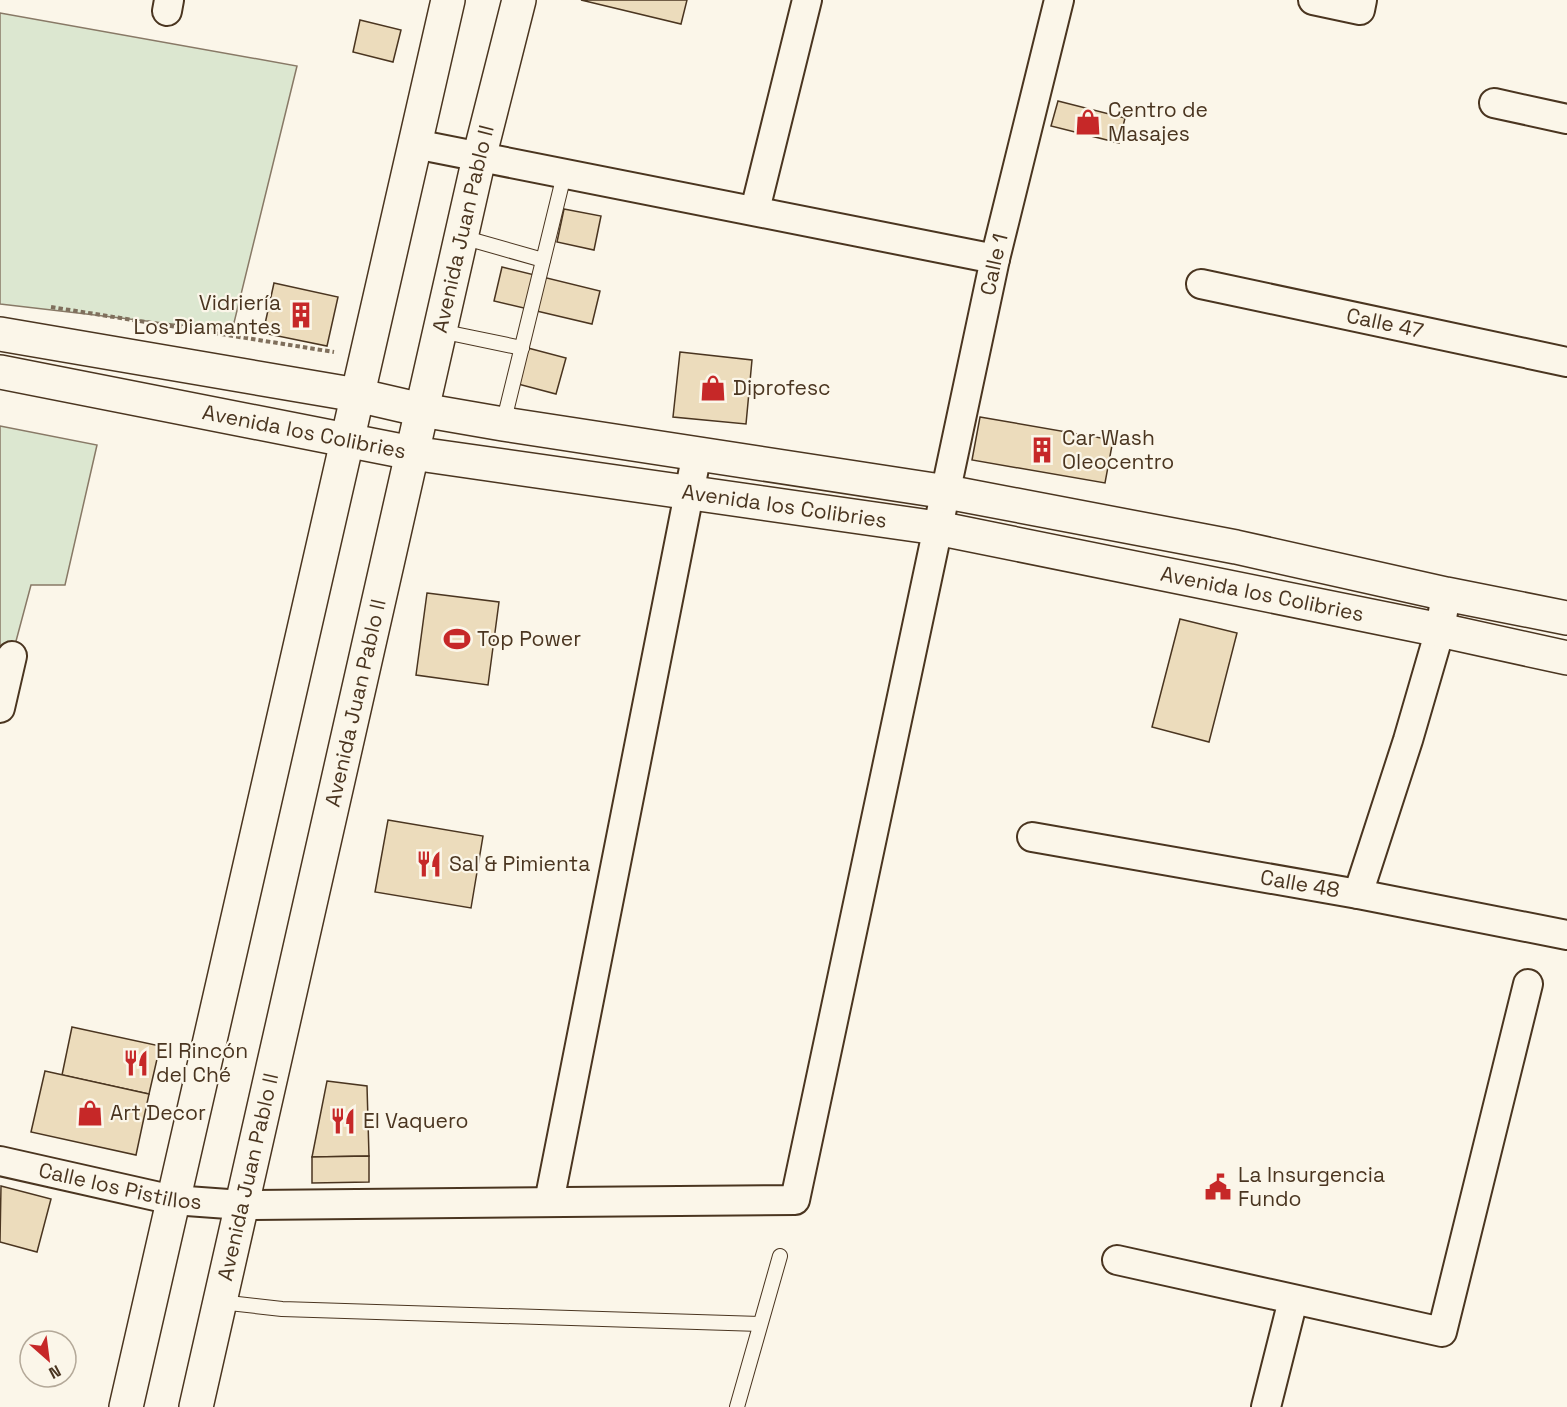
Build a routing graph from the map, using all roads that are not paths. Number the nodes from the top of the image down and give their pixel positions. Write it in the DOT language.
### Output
graph roads {
  1 [pos="447,0"];
  2 [pos="519,0"];
  3 [pos="807,0"];
  4 [pos="1059,0"];
  5 [pos="1313,0"];
  6 [pos="1361,5"];
  7 [pos="1494,103"];
  8 [pos="1567,119"];
  9 [pos="415,144"];
  10 [pos="479,158"];
  11 [pos="564,175"];
  12 [pos="754,210"];
  13 [pos="461,237"];
  14 [pos="995,259"];
  15 [pos="543,260"];
  16 [pos="1201,284"];
  17 [pos="440,331"];
  18 [pos="0,334"];
  19 [pos="522,348"];
  20 [pos="1567,362"];
  21 [pos="0,372"];
  22 [pos="357,394"];
  23 [pos="422,410"];
  24 [pos="503,424"];
  25 [pos="347,440"];
  26 [pos="412,453"];
  27 [pos="697,453"];
  28 [pos="946,492"];
  29 [pos="689,493"];
  30 [pos="937,528"];
  31 [pos="1446,594"];
  32 [pos="1567,618"];
  33 [pos="1440,630"];
  34 [pos="12,657"];
  35 [pos="1567,658"];
  36 [pos="0,708"];
  37 [pos="1032,837"];
  38 [pos="1358,894"];
  39 [pos="1567,935"];
  40 [pos="1528,984"];
  41 [pos="0,1161"];
  42 [pos="173,1200"];
  43 [pos="549,1202"];
  44 [pos="242,1204"];
  45 [pos="780,1256"];
  46 [pos="1117,1260"];
  47 [pos="1293,1300"];
  48 [pos="220,1302"];
  49 [pos="760,1324"];
  50 [pos="126,1407"];
  51 [pos="196,1407"];
  52 [pos="737,1407"];
  53 [pos="1266,1407"];
  1 -- 9 [label="street"];
  2 -- 10 [label="street, Avenida Juan Pablo II"];
  3 -- 12 [label="street"];
  4 -- 14 [label="street, Calle 1"];
  5 -- 6 [label="street"];
  7 -- 8 [label="street"];
  9 -- 10 [label="street"];
  9 -- 22 [label="street"];
  10 -- 11 [label="street"];
  10 -- 13 [label="street, Avenida Juan Pablo II"];
  11 -- 12 [label="street"];
  11 -- 15 [label="lane"];
  12 -- 14 [label="street"];
  13 -- 15 [label="lane"];
  13 -- 17 [label="street, Avenida Juan Pablo II"];
  14 -- 28 [label="street, Calle 1"];
  15 -- 19 [label="lane"];
  16 -- 20 [label="street, Calle 47"];
  17 -- 19 [label="lane"];
  17 -- 23 [label="street, Avenida Juan Pablo II"];
  18 -- 22 [label="street, Avenida los Colibries"];
  19 -- 24 [label="lane"];
  21 -- 25 [label="street, Avenida los Colibries"];
  22 -- 23 [label="street, Avenida los Colibries"];
  22 -- 25 [label="street"];
  23 -- 24 [label="street, Avenida los Colibries"];
  23 -- 26 [label="street, Avenida Juan Pablo II"];
  24 -- 27 [label="street, Avenida los Colibries"];
  25 -- 26 [label="street, Avenida los Colibries"];
  25 -- 42 [label="street"];
  26 -- 29 [label="street, Avenida los Colibries"];
  26 -- 44 [label="street, Avenida Juan Pablo II"];
  27 -- 28 [label="street, Avenida los Colibries"];
  27 -- 29 [label="street"];
  28 -- 30 [label="street, Calle 1"];
  28 -- 31 [label="street, Avenida los Colibries"];
  29 -- 30 [label="street, Avenida los Colibries"];
  29 -- 43 [label="street"];
  30 -- 33 [label="street, Avenida los Colibries"];
  30 -- 43 [label="street, Calle 1"];
  31 -- 32 [label="street, Avenida los Colibries"];
  31 -- 33 [label="street"];
  33 -- 35 [label="street, Avenida los Colibries"];
  33 -- 38 [label="street"];
  34 -- 36 [label="street"];
  37 -- 38 [label="street, Calle 48"];
  38 -- 39 [label="street, Calle 48"];
  40 -- 47 [label="street"];
  41 -- 42 [label="street, Calle los Pistillos"];
  42 -- 44 [label="street, Calle los Pistillos"];
  42 -- 50 [label="street"];
  43 -- 44 [label="street, Calle los Pistillos"];
  44 -- 48 [label="street, Avenida Juan Pablo II"];
  45 -- 49 [label="lane"];
  46 -- 47 [label="street"];
  47 -- 53 [label="street"];
  48 -- 49 [label="lane"];
  48 -- 51 [label="street, Avenida Juan Pablo II"];
  49 -- 52 [label="lane"];
}
